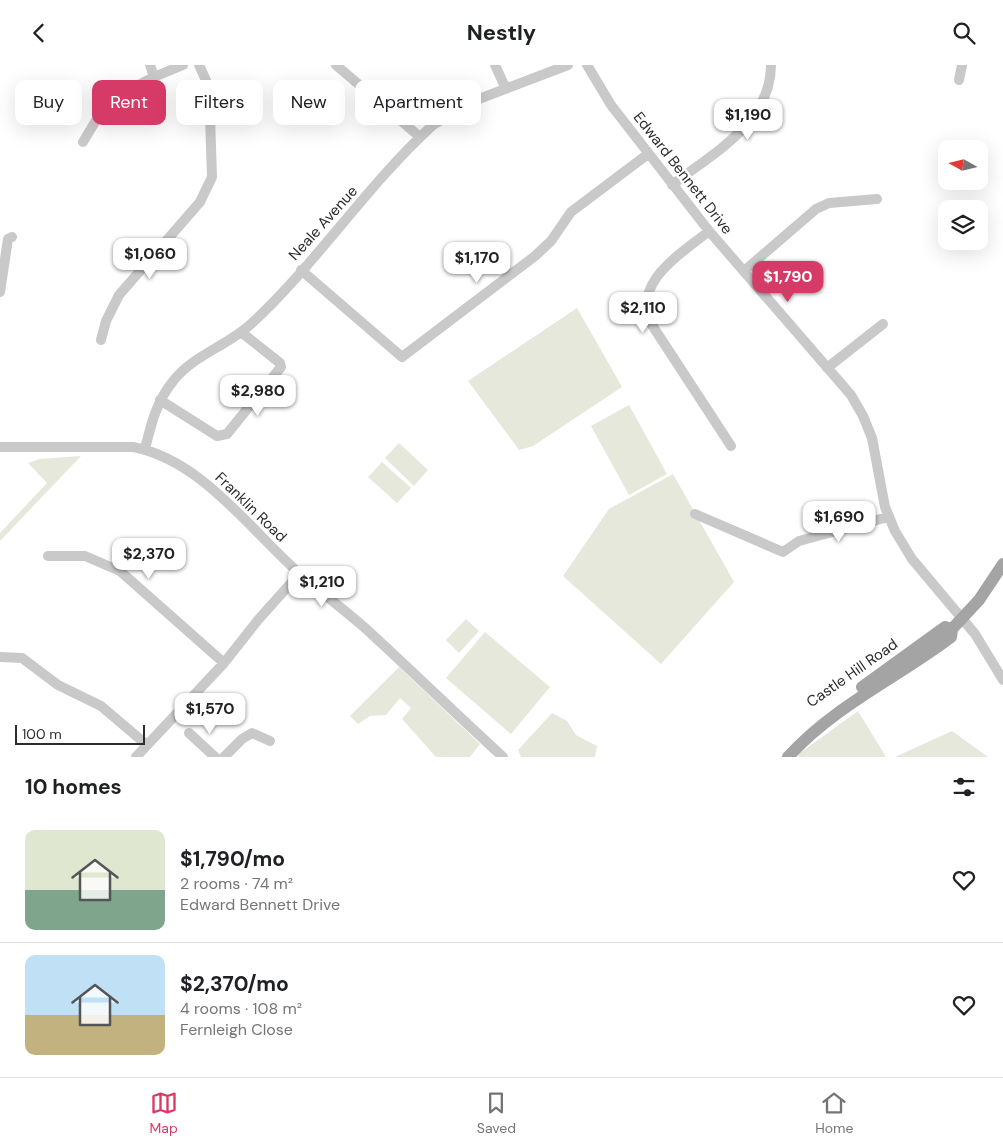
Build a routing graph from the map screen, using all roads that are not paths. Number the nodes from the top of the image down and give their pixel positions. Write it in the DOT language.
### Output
graph roads {
  1 [pos="150,65"];
  2 [pos="184,65"];
  3 [pos="199,65"];
  4 [pos="336,65"];
  5 [pos="495,65"];
  6 [pos="568,65"];
  7 [pos="587,65"];
  8 [pos="771,65"];
  9 [pos="962,65"];
  10 [pos="154,77"];
  11 [pos="959,80"];
  12 [pos="506,89"];
  13 [pos="420,137"];
  14 [pos="83,142"];
  15 [pos="648,154"];
  16 [pos="672,185"];
  17 [pos="877,199"];
  18 [pos="709,231"];
  19 [pos="12,237"];
  20 [pos="300,270"];
  21 [pos="744,271"];
  22 [pos="0,292"];
  23 [pos="883,324"];
  24 [pos="241,332"];
  25 [pos="101,340"];
  26 [pos="827,368"];
  27 [pos="160,400"];
  28 [pos="731,446"];
  29 [pos="0,447"];
  30 [pos="145,449"];
  31 [pos="695,514"];
  32 [pos="888,517"];
  33 [pos="48,557"];
  34 [pos="1003,564"];
  35 [pos="300,574"];
  36 [pos="962,619"];
  37 [pos="952,629"];
  38 [pos="0,657"];
  39 [pos="224,663"];
  40 [pos="1003,680"];
  41 [pos="190,733"];
  42 [pos="270,741"];
  43 [pos="147,745"];
  44 [pos="136,757"];
  45 [pos="215,757"];
  46 [pos="224,757"];
  47 [pos="503,757"];
  48 [pos="778,757"];
  49 [pos="788,757"];
  1 -- 10 [label="street"];
  2 -- 10 [label="street"];
  3 -- 25 [label="street"];
  4 -- 13 [label="street"];
  5 -- 12 [label="street"];
  6 -- 12 [label="street, Neale Avenue"];
  7 -- 15 [label="street, Edward Bennett Drive"];
  8 -- 16 [label="street"];
  9 -- 11 [label="street"];
  10 -- 14 [label="street"];
  12 -- 13 [label="street, Neale Avenue"];
  13 -- 20 [label="street, Neale Avenue"];
  15 -- 16 [label="street, Edward Bennett Drive"];
  15 -- 20 [label="street"];
  16 -- 18 [label="street, Edward Bennett Drive"];
  17 -- 21 [label="street"];
  18 -- 21 [label="street, Edward Bennett Drive"];
  18 -- 28 [label="street"];
  19 -- 22 [label="street"];
  20 -- 24 [label="street, Neale Avenue"];
  21 -- 26 [label="street, Edward Bennett Drive"];
  23 -- 26 [label="street"];
  24 -- 27 [label="street, Neale Avenue"];
  24 -- 27 [label="street"];
  26 -- 32 [label="street, Edward Bennett Drive"];
  27 -- 30 [label="street, Neale Avenue"];
  29 -- 30 [label="street, Franklin Road"];
  30 -- 35 [label="street, Franklin Road"];
  31 -- 32 [label="street"];
  32 -- 36 [label="street, Edward Bennett Drive"];
  33 -- 39 [label="street"];
  34 -- 36 [label="main road, Castle Hill Road"];
  35 -- 39 [label="street"];
  35 -- 47 [label="street, Franklin Road"];
  36 -- 37 [label="main road, Castle Hill Road"];
  36 -- 40 [label="street, Edward Bennett Drive"];
  37 -- 48 [label="main road, Castle Hill Road"];
  37 -- 49 [label="main road, Castle Hill Road"];
  38 -- 43 [label="street"];
  39 -- 43 [label="street"];
  41 -- 45 [label="street"];
  42 -- 46 [label="street"];
  43 -- 44 [label="street"];
}
